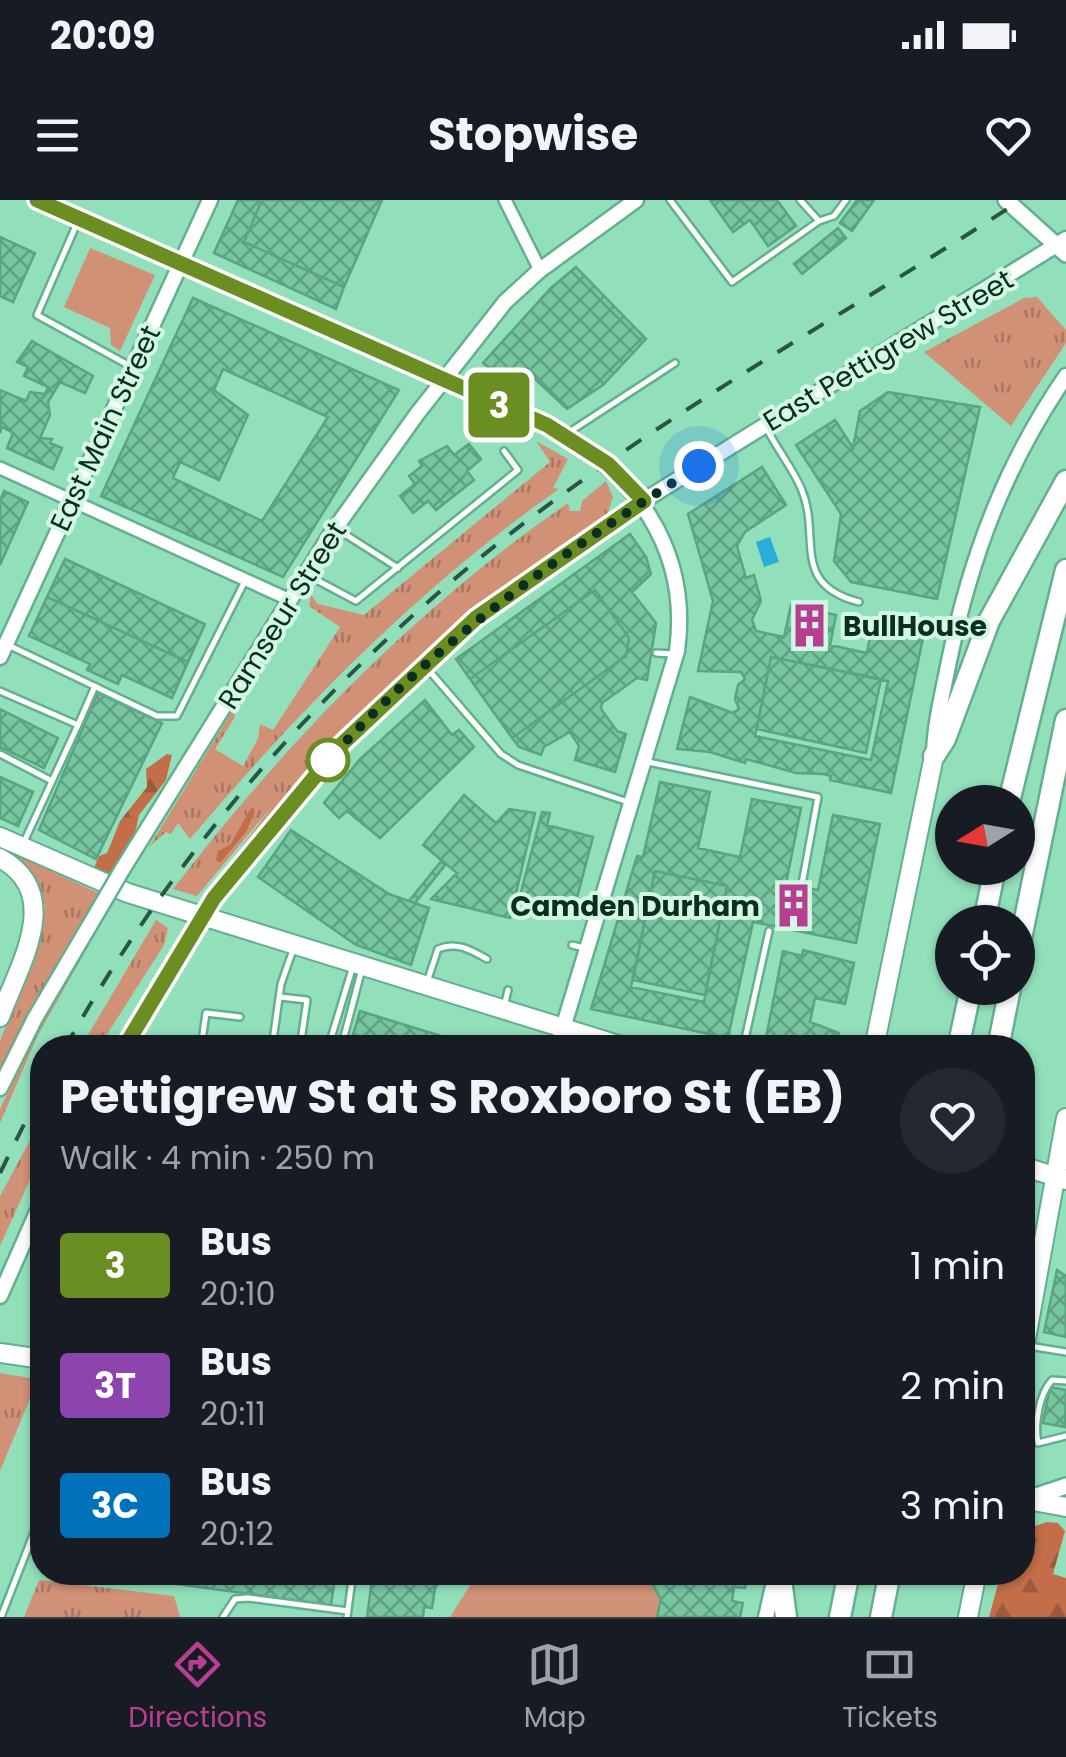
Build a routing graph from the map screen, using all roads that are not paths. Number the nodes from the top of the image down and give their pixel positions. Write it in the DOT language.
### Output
graph roads {
  1 [pos="37,200"];
  2 [pos="210,200"];
  3 [pos="504,200"];
  4 [pos="636,200"];
  5 [pos="670,200"];
  6 [pos="800,200"];
  7 [pos="846,200"];
  8 [pos="1006,200"];
  9 [pos="79,218"];
  10 [pos="819,221"];
  11 [pos="1063,246"];
  12 [pos="181,264"];
  13 [pos="540,270"];
  14 [pos="675,362"];
  15 [pos="133,367"];
  16 [pos="1066,376"];
  17 [pos="443,381"];
  18 [pos="765,425"];
  19 [pos="566,435"];
  20 [pos="504,451"];
  21 [pos="0,468"];
  22 [pos="1066,481"];
  23 [pos="71,500"];
  24 [pos="644,501"];
  25 [pos="336,528"];
  26 [pos="398,568"];
  27 [pos="1066,570"];
  28 [pos="306,575"];
  29 [pos="245,580"];
  30 [pos="290,600"];
  31 [pos="859,602"];
  32 [pos="3,650"];
  33 [pos="656,654"];
  34 [pos="676,654"];
  35 [pos="424,665"];
  36 [pos="95,686"];
  37 [pos="0,691"];
  38 [pos="1066,720"];
  39 [pos="78,725"];
  40 [pos="0,754"];
  41 [pos="934,756"];
  42 [pos="645,761"];
  43 [pos="52,781"];
  44 [pos="1013,785"];
  45 [pos="632,804"];
  46 [pos="0,837"];
  47 [pos="22,846"];
  48 [pos="0,858"];
  49 [pos="802,884"];
  50 [pos="1028,905"];
  51 [pos="202,917"];
  52 [pos="768,931"];
  53 [pos="295,944"];
  54 [pos="486,958"];
  55 [pos="358,964"];
  56 [pos="426,985"];
  57 [pos="280,997"];
  58 [pos="967,1005"];
  59 [pos="1007,1005"];
  60 [pos="340,1007"];
  61 [pos="350,1010"];
  62 [pos="0,1017"];
  63 [pos="240,1018"];
  64 [pos="563,1027"];
  65 [pos="132,1035"];
  66 [pos="203,1035"];
  67 [pos="274,1035"];
  68 [pos="302,1035"];
  69 [pos="332,1035"];
  70 [pos="344,1035"];
  71 [pos="560,1035"];
  72 [pos="588,1035"];
  73 [pos="746,1035"];
  74 [pos="877,1035"];
  75 [pos="961,1035"];
  76 [pos="1001,1035"];
  77 [pos="0,1088"];
  78 [pos="1066,1118"];
  79 [pos="1035,1170"];
  80 [pos="1062,1179"];
  81 [pos="30,1228"];
  82 [pos="0,1296"];
  83 [pos="1035,1303"];
  84 [pos="1066,1352"];
  85 [pos="0,1353"];
  86 [pos="1035,1353"];
  87 [pos="30,1357"];
  88 [pos="1066,1382"];
  89 [pos="1066,1436"];
  90 [pos="1066,1486"];
  91 [pos="1035,1496"];
  92 [pos="1035,1501"];
  93 [pos="1066,1507"];
  94 [pos="30,1543"];
  95 [pos="352,1585"];
  96 [pos="775,1585"];
  97 [pos="780,1585"];
  98 [pos="846,1585"];
  99 [pos="887,1585"];
  100 [pos="974,1585"];
  101 [pos="347,1614"];
  102 [pos="1,1617"];
  103 [pos="222,1617"];
  104 [pos="766,1617"];
  105 [pos="786,1617"];
  106 [pos="840,1617"];
  107 [pos="880,1617"];
  108 [pos="968,1617"];
  1 -- 9 [label="street"];
  2 -- 12 [label="street, East Main Street"];
  3 -- 13 [label="street"];
  4 -- 13 [label="street, Ramseur Street"];
  5 -- 10 [label="lane"];
  6 -- 10 [label="lane"];
  7 -- 10 [label="lane"];
  8 -- 11 [label="main road"];
  9 -- 12 [label="street"];
  9 -- 15 [label="lane"];
  11 -- 18 [label="street, East Pettigrew Street"];
  12 -- 15 [label="street, East Main Street"];
  12 -- 17 [label="street"];
  13 -- 17 [label="street, Ramseur Street"];
  14 -- 19 [label="lane"];
  15 -- 23 [label="street, East Main Street"];
  16 -- 41 [label="street"];
  17 -- 19 [label="street"];
  17 -- 25 [label="street, Ramseur Street"];
  18 -- 24 [label="street, East Pettigrew Street"];
  18 -- 31 [label="lane"];
  19 -- 24 [label="street"];
  20 -- 26 [label="lane"];
  21 -- 23 [label="street"];
  22 -- 41 [label="highway"];
  23 -- 29 [label="street"];
  23 -- 32 [label="street, East Main Street"];
  24 -- 34 [label="street"];
  24 -- 35 [label="street, East Pettigrew Street"];
  25 -- 26 [label="lane"];
  25 -- 28 [label="street, Ramseur Street"];
  26 -- 28 [label="lane"];
  27 -- 44 [label="highway"];
  28 -- 30 [label="street, Ramseur Street"];
  29 -- 30 [label="street"];
  29 -- 36 [label="lane"];
  30 -- 77 [label="street, Ramseur Street, bridge"];
  32 -- 36 [label="lane"];
  33 -- 34 [label="lane"];
  34 -- 42 [label="street"];
  35 -- 45 [label="lane"];
  35 -- 51 [label="street, East Pettigrew Street"];
  36 -- 39 [label="lane"];
  37 -- 39 [label="lane"];
  38 -- 50 [label="highway"];
  39 -- 43 [label="lane"];
  40 -- 43 [label="lane"];
  41 -- 74 [label="main road"];
  42 -- 45 [label="street"];
  42 -- 49 [label="lane"];
  43 -- 47 [label="lane"];
  45 -- 64 [label="street"];
  46 -- 47 [label="main road"];
  47 -- 51 [label="main road"];
  48 -- 62 [label="main road"];
  51 -- 53 [label="main road"];
  51 -- 65 [label="street, East Pettigrew Street"];
  52 -- 73 [label="lane"];
  53 -- 55 [label="main road"];
  53 -- 57 [label="lane"];
  54 -- 56 [label="lane"];
  55 -- 56 [label="main road"];
  55 -- 60 [label="lane"];
  55 -- 61 [label="lane"];
  56 -- 64 [label="main road"];
  57 -- 67 [label="lane"];
  57 -- 68 [label="lane"];
  58 -- 75 [label="highway"];
  59 -- 76 [label="highway"];
  60 -- 61 [label="lane"];
  60 -- 69 [label="lane"];
  61 -- 70 [label="lane"];
  63 -- 66 [label="lane"];
  64 -- 71 [label="street"];
  64 -- 72 [label="main road"];
  78 -- 80 [label="main road"];
  79 -- 80 [label="main road"];
  80 -- 83 [label="main road"];
  81 -- 82 [label="street"];
  84 -- 86 [label="lane"];
  85 -- 87 [label="main road"];
  88 -- 89 [label="lane"];
  90 -- 91 [label="main road"];
  92 -- 93 [label="main road"];
  94 -- 102 [label="lane"];
  95 -- 101 [label="lane"];
  96 -- 104 [label="street"];
  97 -- 105 [label="highway"];
  98 -- 106 [label="highway"];
  99 -- 107 [label="highway"];
  100 -- 108 [label="main road"];
  101 -- 103 [label="lane"];
}
